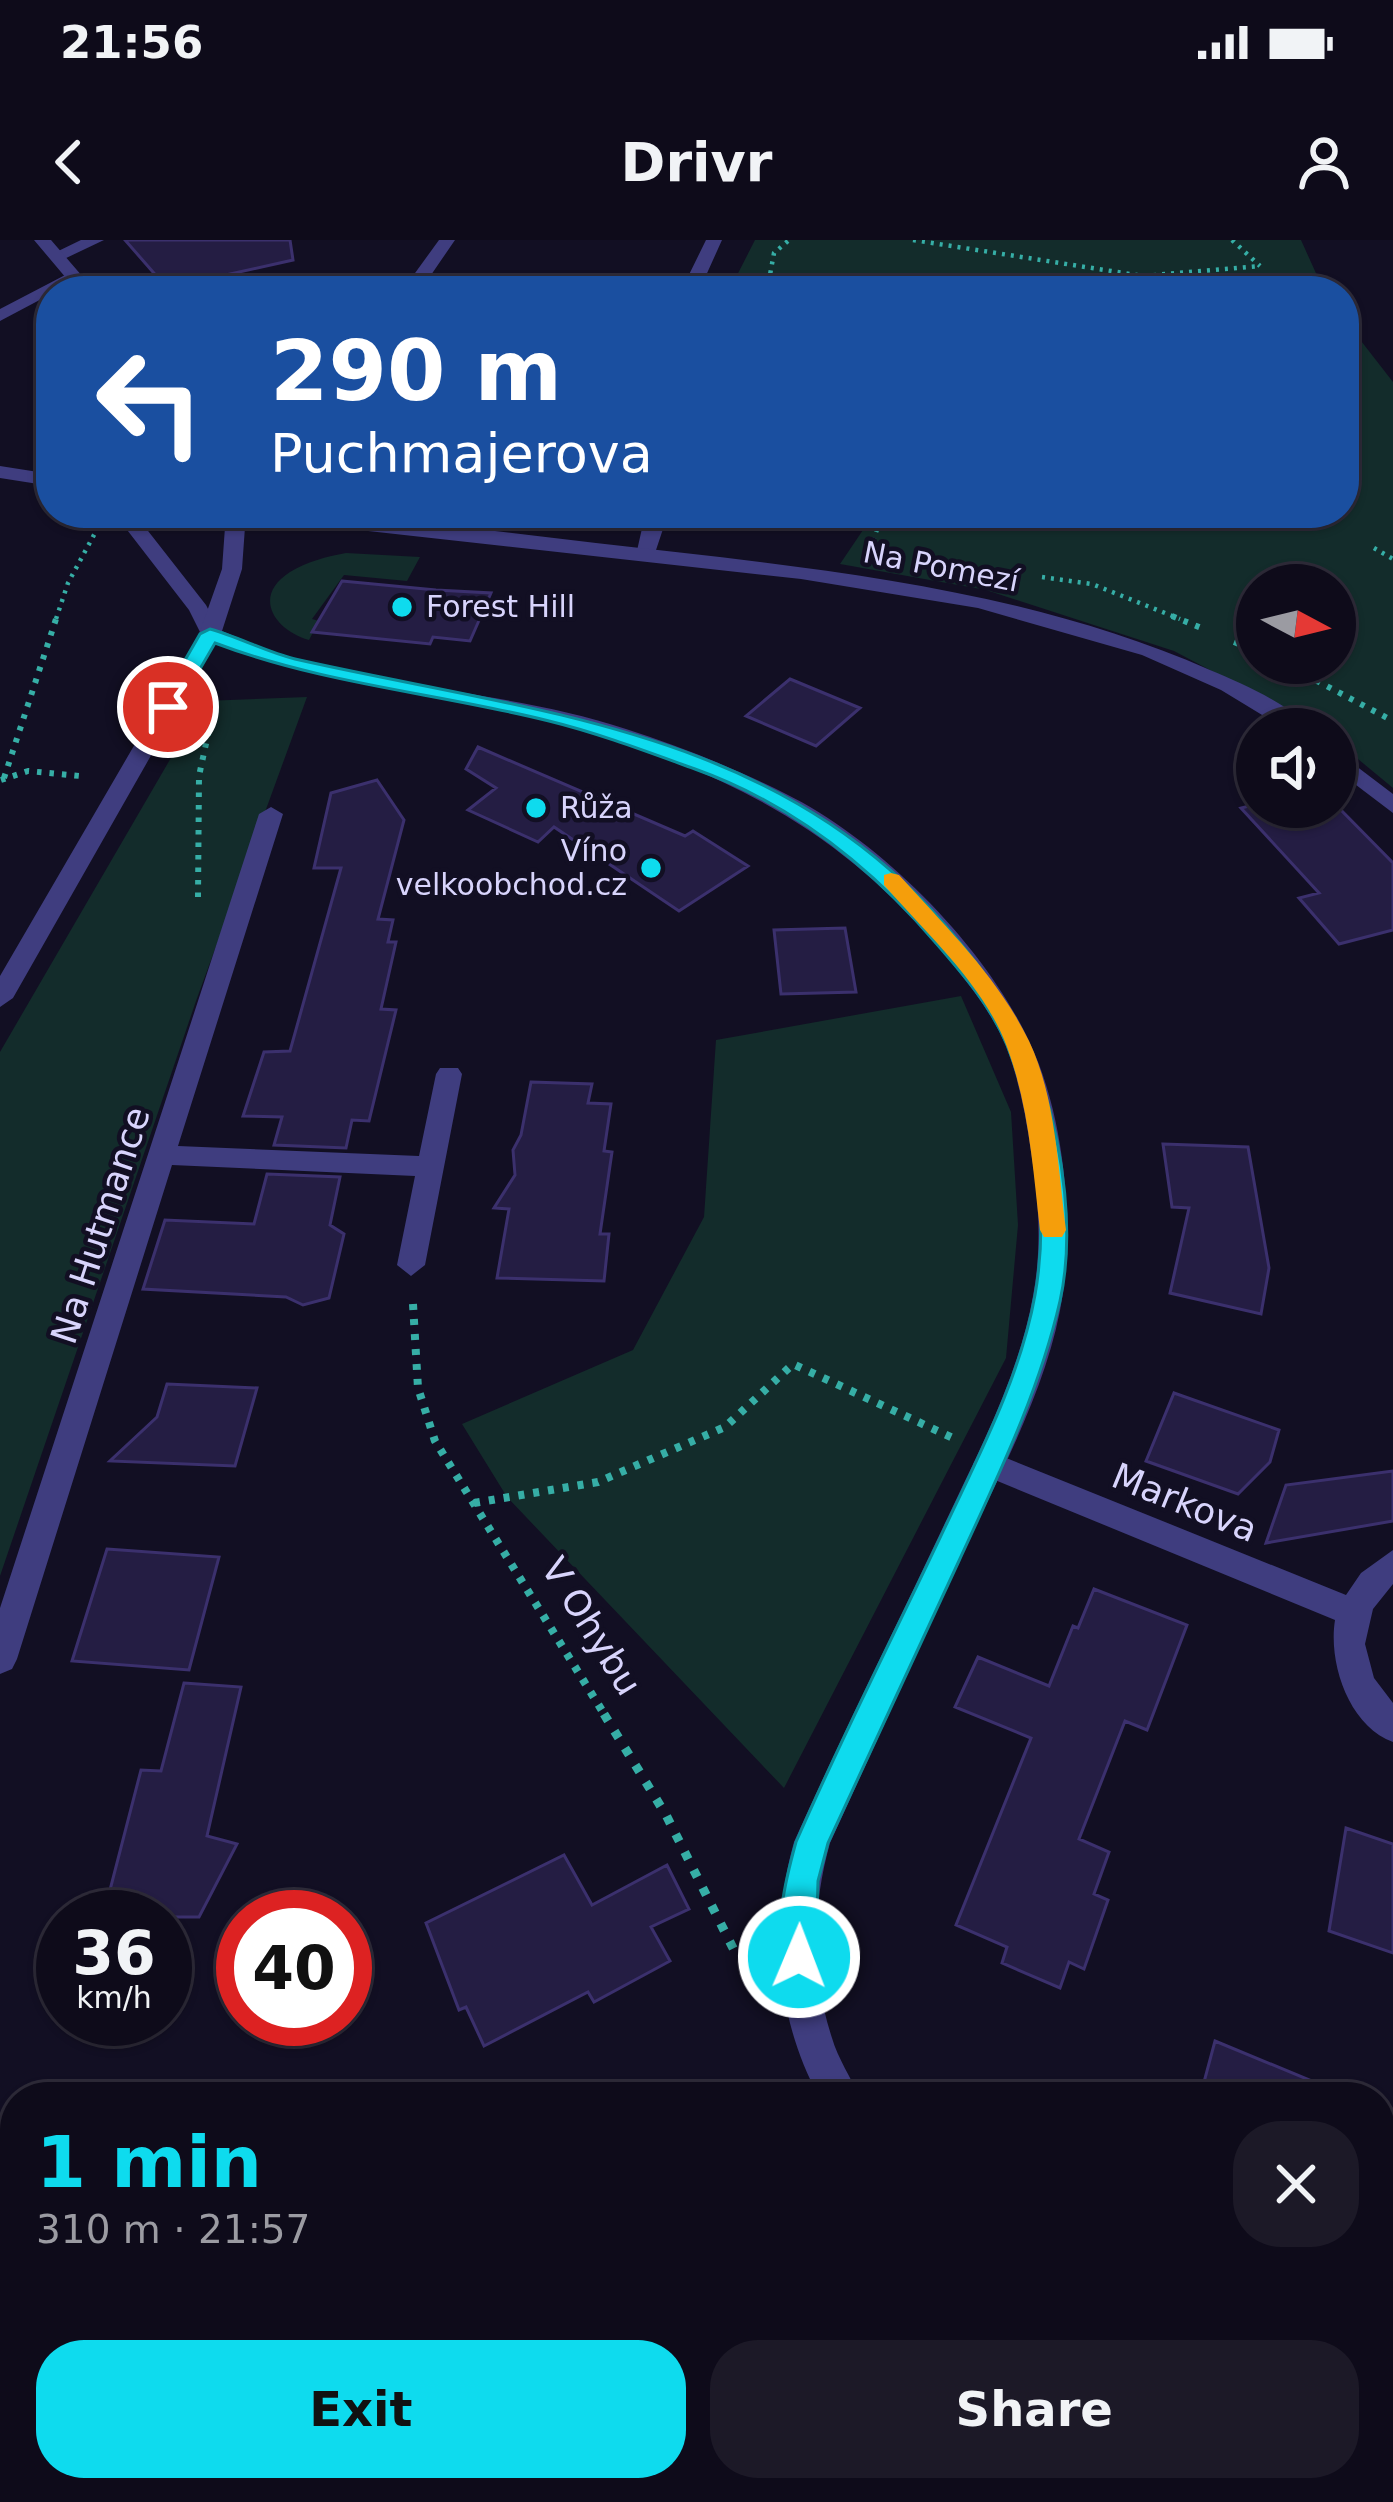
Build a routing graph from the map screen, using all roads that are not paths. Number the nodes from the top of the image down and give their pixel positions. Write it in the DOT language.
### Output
graph roads {
  1 [pos="42,240"];
  2 [pos="96,240"];
  3 [pos="447,240"];
  4 [pos="714,240"];
  5 [pos="56,256"];
  6 [pos="73,276"];
  7 [pos="422,276"];
  8 [pos="697,276"];
  9 [pos="36,302"];
  10 [pos="0,316"];
  11 [pos="0,472"];
  12 [pos="36,478"];
  13 [pos="136,528"];
  14 [pos="235,528"];
  15 [pos="398,528"];
  16 [pos="653,528"];
  17 [pos="646,555"];
  18 [pos="210,634"];
  19 [pos="1271,708"];
  20 [pos="1356,775"];
  21 [pos="1393,806"];
  22 [pos="272,814"];
  23 [pos="0,998"];
  24 [pos="449,1074"];
  25 [pos="165,1155"];
  26 [pos="431,1167"];
  27 [pos="411,1265"];
  28 [pos="989,1464"];
  29 [pos="1393,1564"];
  30 [pos="1351,1612"];
  31 [pos="0,1659"];
  32 [pos="1393,1727"];
  33 [pos="833,2082"];
  1 -- 5 [label="street"];
  2 -- 5 [label="street"];
  3 -- 7 [label="street"];
  4 -- 8 [label="street"];
  5 -- 6 [label="street"];
  9 -- 10 [label="street"];
  11 -- 12 [label="street"];
  13 -- 18 [label="street"];
  14 -- 18 [label="street"];
  15 -- 17 [label="street, Na Pomezí"];
  16 -- 17 [label="street"];
  17 -- 19 [label="street, Na Pomezí"];
  18 -- 23 [label="street"];
  18 -- 28 [label="street"];
  20 -- 21 [label="street"];
  22 -- 25 [label="street, Na Hutmance"];
  24 -- 26 [label="street"];
  25 -- 26 [label="street"];
  25 -- 31 [label="street, Na Hutmance"];
  26 -- 27 [label="street"];
  28 -- 30 [label="street, Markova"];
  28 -- 33 [label="street"];
  29 -- 30 [label="street"];
  30 -- 32 [label="street"];
}
